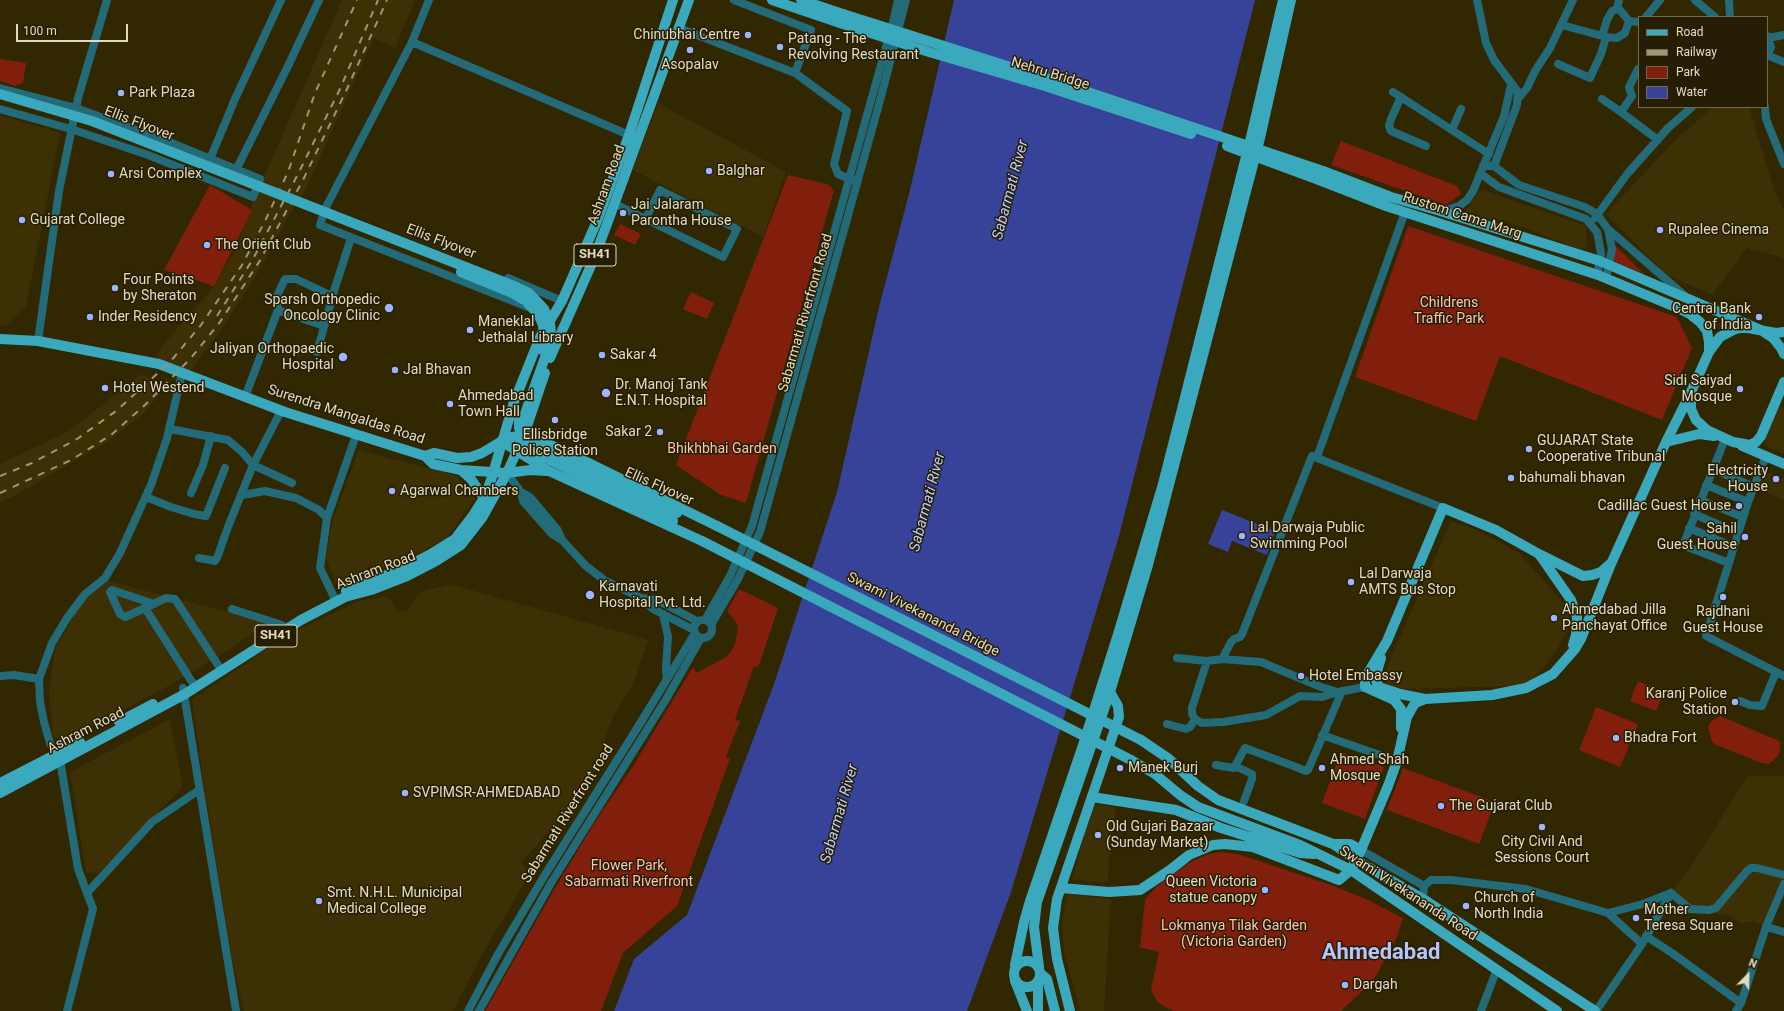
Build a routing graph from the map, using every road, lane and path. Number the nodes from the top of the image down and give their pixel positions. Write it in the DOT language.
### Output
graph roads {
  1 [pos="106,0"];
  2 [pos="281,0"];
  3 [pos="319,0"];
  4 [pos="429,0"];
  5 [pos="673,0"];
  6 [pos="734,0"];
  7 [pos="772,0"];
  8 [pos="801,0"];
  9 [pos="898,0"];
  10 [pos="906,0"];
  11 [pos="1283,0"];
  12 [pos="1292,0"];
  13 [pos="1477,0"];
  14 [pos="1573,0"];
  15 [pos="1619,0"];
  16 [pos="1660,0"];
  17 [pos="1695,0"];
  18 [pos="1728,0"];
  19 [pos="690,1"];
  20 [pos="1616,9"];
  21 [pos="1647,16"];
  22 [pos="1714,16"];
  23 [pos="1730,16"];
  24 [pos="842,18"];
  25 [pos="1629,21"];
  26 [pos="1638,22"];
  27 [pos="1562,25"];
  28 [pos="679,28"];
  29 [pos="1784,35"];
  30 [pos="1604,37"];
  31 [pos="1768,37"];
  32 [pos="412,42"];
  33 [pos="1768,53"];
  34 [pos="1768,55"];
  35 [pos="1784,62"];
  36 [pos="1558,64"];
  37 [pos="1638,68"];
  38 [pos="796,74"];
  39 [pos="1511,85"];
  40 [pos="0,88"];
  41 [pos="1393,92"];
  42 [pos="0,94"];
  43 [pos="1401,97"];
  44 [pos="1602,99"];
  45 [pos="0,100"];
  46 [pos="1517,100"];
  47 [pos="76,108"];
  48 [pos="1691,108"];
  49 [pos="1765,108"];
  50 [pos="0,109"];
  51 [pos="1460,109"];
  52 [pos="1621,112"];
  53 [pos="71,129"];
  54 [pos="1452,130"];
  55 [pos="629,135"];
  56 [pos="1658,140"];
  57 [pos="1426,146"];
  58 [pos="1489,154"];
  59 [pos="210,159"];
  60 [pos="1784,164"];
  61 [pos="1494,166"];
  62 [pos="236,170"];
  63 [pos="1482,170"];
  64 [pos="1321,175"];
  65 [pos="853,181"];
  66 [pos="615,204"];
  67 [pos="326,209"];
  68 [pos="1437,210"];
  69 [pos="1405,212"];
  70 [pos="1597,214"];
  71 [pos="646,218"];
  72 [pos="1591,224"];
  73 [pos="1608,229"];
  74 [pos="351,238"];
  75 [pos="1605,263"];
  76 [pos="1601,277"];
  77 [pos="332,296"];
  78 [pos="1688,299"];
  79 [pos="562,301"];
  80 [pos="278,310"];
  81 [pos="552,315"];
  82 [pos="324,326"];
  83 [pos="1761,330"];
  84 [pos="1784,332"];
  85 [pos="0,339"];
  86 [pos="38,341"];
  87 [pos="317,352"];
  88 [pos="1709,352"];
  89 [pos="1784,354"];
  90 [pos="182,373"];
  91 [pos="1784,382"];
  92 [pos="1691,392"];
  93 [pos="245,397"];
  94 [pos="281,411"];
  95 [pos="170,429"];
  96 [pos="356,435"];
  97 [pos="524,435"];
  98 [pos="211,436"];
  99 [pos="1761,436"];
  100 [pos="1729,440"];
  101 [pos="501,441"];
  102 [pos="1666,442"];
  103 [pos="517,451"];
  104 [pos="425,456"];
  105 [pos="1766,456"];
  106 [pos="1317,457"];
  107 [pos="1784,464"];
  108 [pos="254,465"];
  109 [pos="225,468"];
  110 [pos="461,470"];
  111 [pos="1713,470"];
  112 [pos="493,471"];
  113 [pos="549,471"];
  114 [pos="507,473"];
  115 [pos="292,483"];
  116 [pos="1706,485"];
  117 [pos="1754,487"];
  118 [pos="191,493"];
  119 [pos="242,494"];
  120 [pos="146,497"];
  121 [pos="484,498"];
  122 [pos="1700,500"];
  123 [pos="1748,502"];
  124 [pos="1443,508"];
  125 [pos="1694,514"];
  126 [pos="696,517"];
  127 [pos="1743,517"];
  128 [pos="327,518"];
  129 [pos="1689,528"];
  130 [pos="1738,533"];
  131 [pos="698,540"];
  132 [pos="1734,547"];
  133 [pos="1539,554"];
  134 [pos="199,558"];
  135 [pos="1729,563"];
  136 [pos="1611,564"];
  137 [pos="641,598"];
  138 [pos="334,600"];
  139 [pos="154,604"];
  140 [pos="145,608"];
  141 [pos="232,609"];
  142 [pos="663,614"];
  143 [pos="704,622"];
  144 [pos="282,625"];
  145 [pos="697,634"];
  146 [pos="1387,641"];
  147 [pos="1177,658"];
  148 [pos="1568,658"];
  149 [pos="1222,660"];
  150 [pos="1207,661"];
  151 [pos="218,665"];
  152 [pos="1776,672"];
  153 [pos="0,676"];
  154 [pos="1784,676"];
  155 [pos="667,678"];
  156 [pos="39,679"];
  157 [pos="192,682"];
  158 [pos="1365,687"];
  159 [pos="184,691"];
  160 [pos="1340,691"];
  161 [pos="1110,692"];
  162 [pos="1425,699"];
  163 [pos="1740,701"];
  164 [pos="1195,719"];
  165 [pos="641,722"];
  166 [pos="1167,724"];
  167 [pos="649,727"];
  168 [pos="1322,735"];
  169 [pos="1401,740"];
  170 [pos="58,757"];
  171 [pos="1397,761"];
  172 [pos="1216,765"];
  173 [pos="1235,766"];
  174 [pos="0,783"];
  175 [pos="199,790"];
  176 [pos="0,793"];
  177 [pos="1092,797"];
  178 [pos="1244,801"];
  179 [pos="1320,854"];
  180 [pos="1358,855"];
  181 [pos="1351,870"];
  182 [pos="1784,875"];
  183 [pos="1784,884"];
  184 [pos="1424,886"];
  185 [pos="1061,888"];
  186 [pos="87,893"];
  187 [pos="1671,893"];
  188 [pos="1423,899"];
  189 [pos="1608,913"];
  190 [pos="1766,927"];
  191 [pos="1784,932"];
  192 [pos="1646,936"];
  193 [pos="1642,944"];
  194 [pos="502,947"];
  195 [pos="511,952"];
  196 [pos="1016,965"];
  197 [pos="1497,970"];
  198 [pos="1039,974"];
  199 [pos="1015,981"];
  200 [pos="475,996"];
  201 [pos="484,1000"];
  202 [pos="1741,1003"];
  203 [pos="68,1011"];
  204 [pos="236,1011"];
  205 [pos="468,1011"];
  206 [pos="479,1011"];
  207 [pos="1027,1011"];
  208 [pos="1038,1011"];
  209 [pos="1055,1011"];
  210 [pos="1070,1011"];
  211 [pos="1481,1011"];
  212 [pos="1557,1011"];
  213 [pos="1596,1011"];
  214 [pos="1736,1011"];
  1 -- 47 [label="street"];
  2 -- 59 [label="street"];
  3 -- 62 [label="street"];
  4 -- 32 [label="street"];
  5 -- 55 [label="main road, Ashram Road"];
  6 -- 38 [label="street"];
  7 -- 24 [label="main road, Nehru Bridge"];
  8 -- 24 [label="main road, Nehru Bridge"];
  9 -- 65 [label="street, Sabarmati Riverfront Road"];
  10 -- 65 [label="street, Sabarmati Riverfront Road"];
  11 -- 196 [label="main road"];
  12 -- 161 [label="main road"];
  13 -- 39 [label="street"];
  14 -- 27 [label="street"];
  15 -- 20 [label="street"];
  16 -- 21 [label="street"];
  17 -- 22 [label="street"];
  18 -- 23 [label="street"];
  19 -- 28 [label="main road, Ashram Road / SH41"];
  20 -- 25 [label="street"];
  20 -- 30 [label="street"];
  24 -- 64 [label="main road, Nehru Bridge, bridge"];
  25 -- 26 [label="street"];
  25 -- 30 [label="street"];
  27 -- 30 [label="street"];
  27 -- 46 [label="street"];
  28 -- 38 [label="street"];
  28 -- 66 [label="main road, Ashram Road / SH41"];
  29 -- 31 [label="street"];
  30 -- 36 [label="street"];
  31 -- 33 [label="street"];
  32 -- 55 [label="street"];
  32 -- 67 [label="street"];
  34 -- 35 [label="street"];
  37 -- 52 [label="street"];
  38 -- 65 [label="street"];
  39 -- 46 [label="street"];
  39 -- 58 [label="street"];
  40 -- 47 [label="street"];
  41 -- 43 [label="street"];
  42 -- 126 [label="main road, Ellis Flyover, bridge"];
  43 -- 54 [label="street"];
  43 -- 57 [label="street"];
  44 -- 52 [label="street"];
  45 -- 131 [label="main road, Ellis Flyover, bridge"];
  46 -- 61 [label="street"];
  47 -- 53 [label="street"];
  47 -- 59 [label="street"];
  48 -- 56 [label="street"];
  49 -- 60 [label="street"];
  50 -- 53 [label="street"];
  51 -- 54 [label="street"];
  52 -- 56 [label="street"];
  53 -- 62 [label="street"];
  53 -- 86 [label="street"];
  54 -- 58 [label="street"];
  55 -- 79 [label="main road, Ashram Road"];
  56 -- 70 [label="street"];
  58 -- 63 [label="street"];
  59 -- 62 [label="street"];
  61 -- 63 [label="street"];
  61 -- 70 [label="street"];
  63 -- 68 [label="street"];
  63 -- 72 [label="street"];
  64 -- 68 [label="main road, Rustom Cama Marg"];
  64 -- 69 [label="main road, Rustom Cama Marg"];
  65 -- 143 [label="street, Sabarmati Riverfront Road"];
  66 -- 71 [label="street"];
  66 -- 97 [label="main road, Ashram Road / SH41"];
  67 -- 74 [label="street"];
  67 -- 79 [label="street"];
  68 -- 75 [label="main road, Rustom Cama Marg"];
  69 -- 76 [label="main road, Rustom Cama Marg"];
  69 -- 106 [label="street"];
  70 -- 72 [label="street"];
  70 -- 73 [label="street"];
  71 -- 71 [label="street"];
  72 -- 75 [label="street"];
  73 -- 75 [label="street"];
  73 -- 78 [label="street"];
  74 -- 77 [label="street"];
  74 -- 81 [label="street"];
  75 -- 76 [label="street"];
  75 -- 78 [label="main road, Rustom Cama Marg"];
  76 -- 88 [label="main road, Rustom Cama Marg"];
  77 -- 80 [label="street"];
  77 -- 82 [label="street"];
  78 -- 83 [label="main road, Rustom Cama Marg"];
  79 -- 81 [label="main road, Ashram Road"];
  80 -- 82 [label="street"];
  80 -- 93 [label="street"];
  81 -- 101 [label="main road, Ashram Road"];
  82 -- 87 [label="street"];
  83 -- 84 [label="main road"];
  83 -- 88 [label="main road"];
  83 -- 89 [label="main road, Rustom Cama Marg"];
  85 -- 86 [label="main road, Surendra Mangaldas Road"];
  86 -- 90 [label="main road, Surendra Mangaldas Road"];
  88 -- 92 [label="main road"];
  90 -- 93 [label="main road, Surendra Mangaldas Road"];
  90 -- 95 [label="street"];
  91 -- 99 [label="main road"];
  92 -- 100 [label="main road"];
  92 -- 102 [label="main road"];
  93 -- 94 [label="main road, Surendra Mangaldas Road"];
  94 -- 96 [label="main road, Surendra Mangaldas Road"];
  94 -- 108 [label="street"];
  95 -- 98 [label="street"];
  95 -- 120 [label="street"];
  96 -- 104 [label="main road, Surendra Mangaldas Road"];
  96 -- 128 [label="street"];
  97 -- 101 [label="main road, Surendra Mangaldas Road"];
  97 -- 103 [label="main road, Ashram Road / SH41"];
  97 -- 126 [label="main road"];
  98 -- 108 [label="street"];
  98 -- 118 [label="street"];
  99 -- 100 [label="main road"];
  99 -- 105 [label="main road"];
  100 -- 102 [label="main road"];
  100 -- 105 [label="main road"];
  100 -- 111 [label="street"];
  101 -- 103 [label="main road"];
  101 -- 104 [label="main road, Surendra Mangaldas Road"];
  101 -- 112 [label="main road, Ashram Road"];
  102 -- 136 [label="main road"];
  103 -- 113 [label="main road"];
  103 -- 114 [label="main road, Ashram Road / SH41"];
  104 -- 110 [label="main road"];
  105 -- 107 [label="main road"];
  105 -- 117 [label="street"];
  106 -- 124 [label="street"];
  106 -- 149 [label="street"];
  108 -- 115 [label="street"];
  108 -- 119 [label="street"];
  109 -- 120 [label="street"];
  110 -- 112 [label="main road"];
  110 -- 121 [label="main road"];
  111 -- 116 [label="street"];
  111 -- 117 [label="street"];
  112 -- 114 [label="main road"];
  112 -- 121 [label="main road, Ashram Road"];
  113 -- 114 [label="main road"];
  113 -- 131 [label="main road"];
  114 -- 137 [label="street"];
  114 -- 138 [label="main road, Ashram Road / SH41"];
  116 -- 122 [label="street"];
  116 -- 123 [label="street"];
  117 -- 123 [label="street"];
  119 -- 128 [label="street"];
  119 -- 134 [label="street"];
  120 -- 156 [label="street"];
  121 -- 138 [label="main road, Ashram Road"];
  122 -- 125 [label="street"];
  122 -- 127 [label="street"];
  123 -- 127 [label="street"];
  124 -- 133 [label="main road"];
  124 -- 146 [label="main road"];
  125 -- 129 [label="street"];
  125 -- 130 [label="street"];
  126 -- 180 [label="main road, Swami Vivekananda Bridge, bridge"];
  127 -- 130 [label="street"];
  128 -- 138 [label="street"];
  129 -- 132 [label="street"];
  129 -- 135 [label="street"];
  130 -- 132 [label="street"];
  131 -- 179 [label="main road, Swami Vivekananda Road, bridge"];
  132 -- 135 [label="street"];
  133 -- 136 [label="main road"];
  133 -- 148 [label="main road"];
  135 -- 152 [label="street"];
  136 -- 148 [label="main road"];
  137 -- 142 [label="street"];
  137 -- 143 [label="street"];
  138 -- 144 [label="main road, Ashram Road"];
  138 -- 159 [label="main road, Ashram Road / SH41"];
  139 -- 140 [label="street"];
  139 -- 140 [label="street"];
  139 -- 151 [label="street"];
  140 -- 157 [label="street"];
  141 -- 144 [label="street"];
  142 -- 145 [label="street"];
  142 -- 155 [label="street"];
  143 -- 145 [label="street"];
  143 -- 145 [label="street"];
  144 -- 151 [label="main road, Ashram Road"];
  145 -- 155 [label="street, Sabarmati Riverfront road"];
  145 -- 167 [label="street, Sabarmati Riverfront road"];
  146 -- 158 [label="main road"];
  146 -- 162 [label="main road"];
  147 -- 150 [label="street"];
  148 -- 162 [label="main road"];
  149 -- 150 [label="street"];
  149 -- 160 [label="street"];
  150 -- 164 [label="street"];
  151 -- 157 [label="main road, Ashram Road"];
  152 -- 154 [label="street"];
  152 -- 163 [label="street"];
  153 -- 156 [label="street"];
  155 -- 165 [label="street, Sabarmati Riverfront road"];
  156 -- 170 [label="street"];
  157 -- 159 [label="main road, Ashram Road"];
  158 -- 160 [label="street"];
  158 -- 169 [label="main road"];
  159 -- 170 [label="main road, Ashram Road / SH41"];
  159 -- 175 [label="street"];
  160 -- 164 [label="street"];
  160 -- 168 [label="street"];
  161 -- 177 [label="main road"];
  161 -- 198 [label="main road"];
  162 -- 169 [label="main road"];
  164 -- 166 [label="street"];
  165 -- 167 [label="street"];
  165 -- 194 [label="street, Sabarmati Riverfront road"];
  167 -- 195 [label="street, Sabarmati Riverfront road"];
  168 -- 171 [label="street"];
  168 -- 173 [label="street"];
  169 -- 171 [label="main road"];
  170 -- 174 [label="main road, Ashram Road"];
  170 -- 176 [label="main road, Ashram Road / SH41"];
  170 -- 186 [label="street"];
  171 -- 180 [label="main road"];
  172 -- 173 [label="street"];
  173 -- 178 [label="street"];
  175 -- 186 [label="street"];
  175 -- 204 [label="street"];
  177 -- 179 [label="main road"];
  177 -- 185 [label="main road"];
  179 -- 181 [label="main road, Swami Vivekananda Road"];
  180 -- 181 [label="main road"];
  180 -- 184 [label="street"];
  180 -- 188 [label="main road, Swami Vivekananda Bridge"];
  181 -- 185 [label="main road"];
  181 -- 197 [label="main road, Swami Vivekananda Road"];
  182 -- 187 [label="street"];
  183 -- 190 [label="street"];
  184 -- 188 [label="street"];
  184 -- 189 [label="street"];
  185 -- 210 [label="main road"];
  186 -- 203 [label="street"];
  187 -- 189 [label="street"];
  187 -- 192 [label="street"];
  188 -- 213 [label="main road, Swami Vivekananda Bridge"];
  189 -- 193 [label="street"];
  190 -- 191 [label="street"];
  190 -- 202 [label="street"];
  192 -- 193 [label="street"];
  192 -- 202 [label="street"];
  193 -- 213 [label="street"];
  194 -- 195 [label="street"];
  194 -- 200 [label="street, Sabarmati Riverfront road"];
  195 -- 201 [label="street, Sabarmati Riverfront road"];
  196 -- 198 [label="main road"];
  196 -- 199 [label="main road"];
  197 -- 211 [label="street"];
  197 -- 212 [label="main road, Swami Vivekananda Road"];
  198 -- 199 [label="main road"];
  198 -- 208 [label="main road"];
  198 -- 209 [label="main road"];
  199 -- 207 [label="main road"];
  200 -- 201 [label="street"];
  200 -- 205 [label="street, Sabarmati Riverfront road"];
  201 -- 206 [label="street, Sabarmati Riverfront road"];
  202 -- 214 [label="street"];
}
